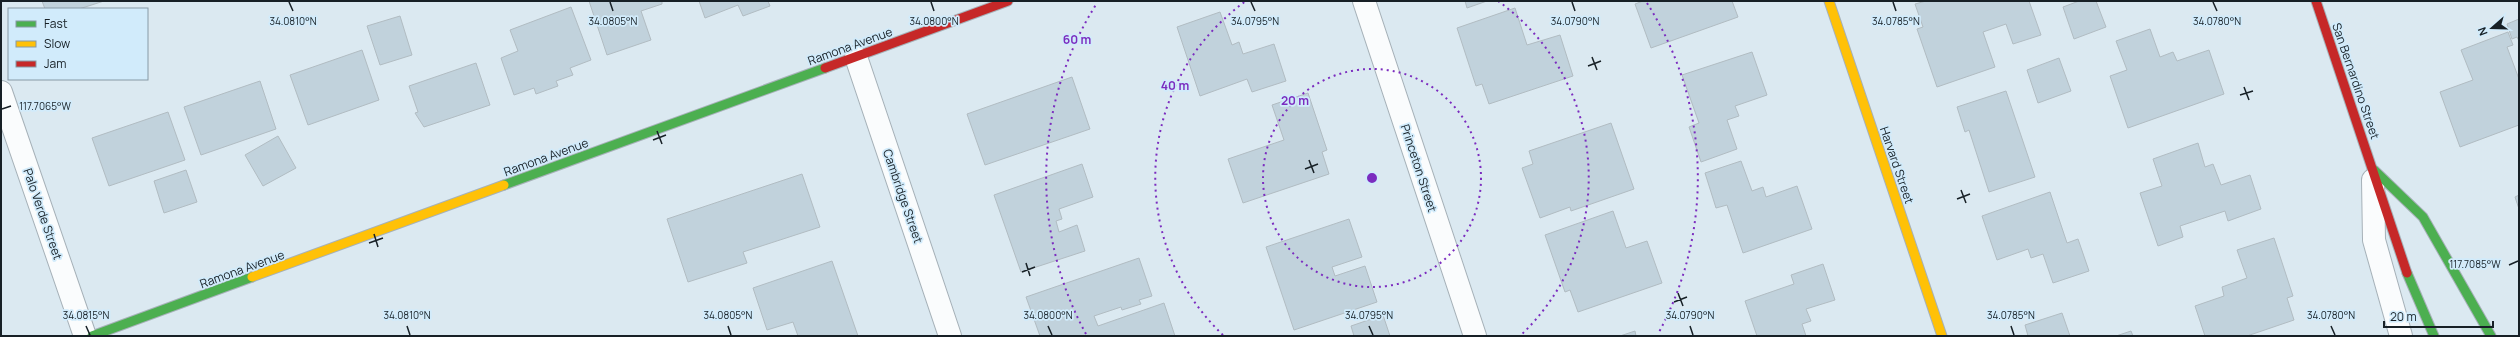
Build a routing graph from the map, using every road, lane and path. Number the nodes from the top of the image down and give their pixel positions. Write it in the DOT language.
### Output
graph roads {
  1 [pos="1008,1"];
  2 [pos="1364,1"];
  3 [pos="1829,1"];
  4 [pos="2316,1"];
  5 [pos="856,57"];
  6 [pos="1,92"];
  7 [pos="2373,168"];
  8 [pos="85,336"];
  9 [pos="92,336"];
  10 [pos="950,336"];
  11 [pos="1475,336"];
  12 [pos="1942,336"];
  13 [pos="2401,336"];
  14 [pos="2434,336"];
  15 [pos="2492,336"];
  1 -- 5 [label="street, Ramona Avenue"];
  2 -- 11 [label="street, Princeton Street"];
  3 -- 12 [label="street, Harvard Street"];
  4 -- 7 [label="street, San Bernardino Street"];
  5 -- 9 [label="street, Ramona Avenue"];
  5 -- 10 [label="street, Cambridge Street"];
  6 -- 8 [label="street, Palo Verde Street"];
  7 -- 13 [label="street"];
  7 -- 14 [label="street, San Bernardino Street"];
  7 -- 15 [label="street, San Bernardino Street"];
}
